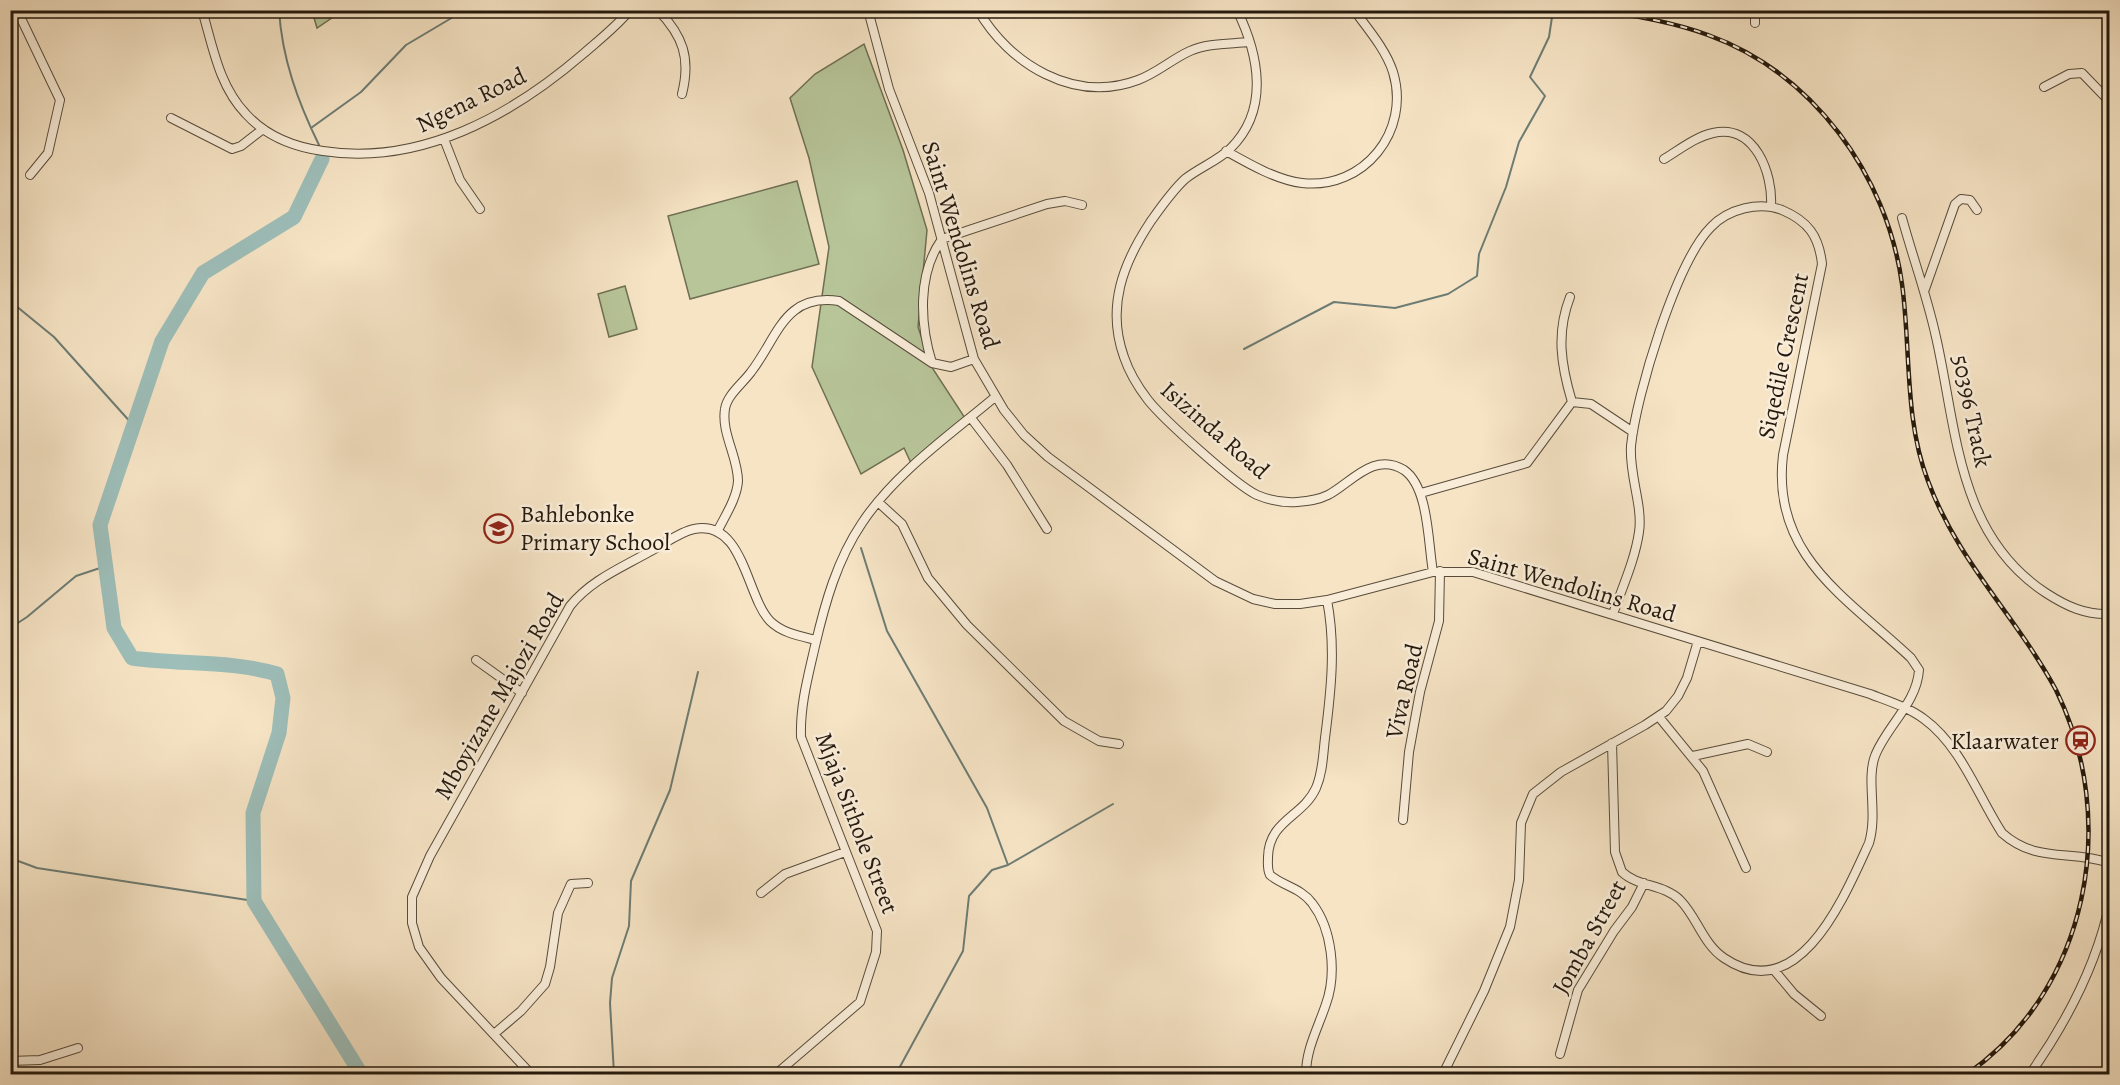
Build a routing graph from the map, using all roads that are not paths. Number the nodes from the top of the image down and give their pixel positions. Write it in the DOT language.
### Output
graph roads {
  1 [pos="17,10"];
  2 [pos="202,10"];
  3 [pos="630,10"];
  4 [pos="658,10"];
  5 [pos="868,10"];
  6 [pos="978,10"];
  7 [pos="1237,10"];
  8 [pos="1354,10"];
  9 [pos="1755,10"];
  10 [pos="1755,23"];
  11 [pos="1249,42"];
  12 [pos="2044,87"];
  13 [pos="682,94"];
  14 [pos="2109,102"];
  15 [pos="171,118"];
  16 [pos="262,129"];
  17 [pos="444,139"];
  18 [pos="1226,152"];
  19 [pos="1664,159"];
  20 [pos="30,175"];
  21 [pos="1082,205"];
  22 [pos="1771,206"];
  23 [pos="480,209"];
  24 [pos="1977,210"];
  25 [pos="1902,218"];
  26 [pos="942,239"];
  27 [pos="1925,289"];
  28 [pos="1570,297"];
  29 [pos="974,359"];
  30 [pos="932,363"];
  31 [pos="995,397"];
  32 [pos="1572,402"];
  33 [pos="971,418"];
  34 [pos="1633,432"];
  35 [pos="1421,493"];
  36 [pos="878,502"];
  37 [pos="1047,530"];
  38 [pos="717,532"];
  39 [pos="1436,571"];
  40 [pos="1327,600"];
  41 [pos="1613,614"];
  42 [pos="2109,614"];
  43 [pos="816,640"];
  44 [pos="1698,641"];
  45 [pos="476,660"];
  46 [pos="522,693"];
  47 [pos="1905,707"];
  48 [pos="1659,717"];
  49 [pos="1612,743"];
  50 [pos="1119,744"];
  51 [pos="1767,752"];
  52 [pos="1693,756"];
  53 [pos="1403,820"];
  54 [pos="845,852"];
  55 [pos="2109,863"];
  56 [pos="1746,868"];
  57 [pos="588,883"];
  58 [pos="1644,883"];
  59 [pos="761,893"];
  60 [pos="2109,902"];
  61 [pos="1774,970"];
  62 [pos="1821,1016"];
  63 [pos="494,1034"];
  64 [pos="78,1048"];
  65 [pos="1560,1054"];
  66 [pos="10,1061"];
  67 [pos="1446,1073"];
  68 [pos="531,1074"];
  69 [pos="776,1074"];
  70 [pos="1306,1074"];
  71 [pos="2030,1074"];
  1 -- 20 [label="street"];
  2 -- 16 [label="street, Ngena Road"];
  3 -- 17 [label="street, Ngena Road"];
  4 -- 13 [label="street"];
  5 -- 26 [label="street, Saint Wendolins Road"];
  6 -- 11 [label="street"];
  7 -- 11 [label="street, Isizinda Road"];
  8 -- 18 [label="street"];
  9 -- 10 [label="street"];
  11 -- 18 [label="street, Isizinda Road"];
  12 -- 14 [label="street"];
  15 -- 16 [label="street"];
  16 -- 17 [label="street, Ngena Road"];
  17 -- 23 [label="street"];
  18 -- 35 [label="street, Isizinda Road"];
  19 -- 22 [label="street"];
  21 -- 26 [label="street"];
  22 -- 34 [label="street"];
  22 -- 47 [label="street, Siqedile Crescent"];
  24 -- 27 [label="street"];
  25 -- 27 [label="street, 50396 Track"];
  26 -- 29 [label="street, Saint Wendolins Road"];
  26 -- 30 [label="street"];
  27 -- 42 [label="street, 50396 Track"];
  28 -- 32 [label="street"];
  29 -- 30 [label="street"];
  29 -- 31 [label="street, Saint Wendolins Road"];
  30 -- 38 [label="street"];
  31 -- 33 [label="street, Mjaja Sithole Street"];
  31 -- 40 [label="street, Saint Wendolins Road"];
  32 -- 34 [label="street"];
  32 -- 35 [label="street"];
  33 -- 36 [label="street, Mjaja Sithole Street"];
  33 -- 37 [label="street"];
  34 -- 41 [label="street"];
  35 -- 39 [label="street"];
  36 -- 43 [label="street, Mjaja Sithole Street"];
  36 -- 50 [label="street"];
  38 -- 43 [label="street"];
  38 -- 46 [label="street, Mboyizane Majozi Road"];
  39 -- 40 [label="street, Saint Wendolins Road"];
  39 -- 41 [label="street, Saint Wendolins Road"];
  39 -- 53 [label="street, Viva Road"];
  40 -- 70 [label="street"];
  41 -- 44 [label="street, Saint Wendolins Road"];
  43 -- 54 [label="street, Mjaja Sithole Street"];
  44 -- 47 [label="street, Saint Wendolins Road"];
  44 -- 48 [label="street"];
  45 -- 46 [label="street"];
  46 -- 63 [label="street, Mboyizane Majozi Road"];
  47 -- 55 [label="street, Saint Wendolins Road"];
  47 -- 61 [label="street, Siqedile Crescent"];
  48 -- 49 [label="street"];
  48 -- 52 [label="street"];
  49 -- 58 [label="street, Jomba Street"];
  49 -- 67 [label="street"];
  51 -- 52 [label="street"];
  52 -- 56 [label="street"];
  54 -- 59 [label="street"];
  54 -- 69 [label="street, Mjaja Sithole Street"];
  57 -- 63 [label="street"];
  58 -- 61 [label="street"];
  58 -- 65 [label="street, Jomba Street"];
  60 -- 71 [label="street"];
  61 -- 62 [label="street"];
  63 -- 68 [label="street, Mboyizane Majozi Road"];
  64 -- 66 [label="street"];
}
